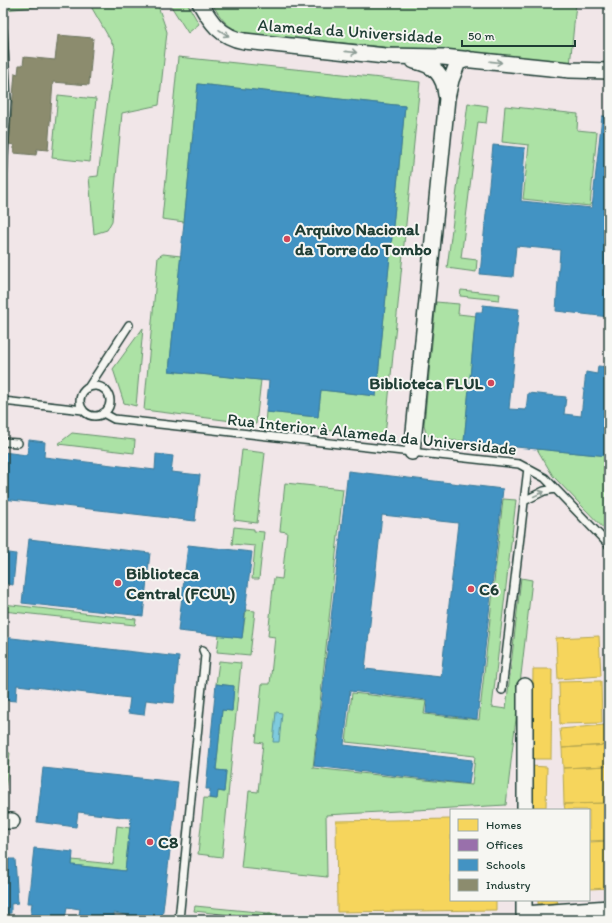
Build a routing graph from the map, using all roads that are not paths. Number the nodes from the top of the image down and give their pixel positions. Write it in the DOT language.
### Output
graph roads {
  1 [pos="200,3"];
  2 [pos="4,31"];
  3 [pos="385,56"];
  4 [pos="468,59"];
  5 [pos="609,71"];
  6 [pos="447,98"];
  7 [pos="3,176"];
  8 [pos="130,325"];
  9 [pos="88,388"];
  10 [pos="3,401"];
  11 [pos="83,410"];
  12 [pos="103,413"];
  13 [pos="3,442"];
  14 [pos="18,443"];
  15 [pos="412,452"];
  16 [pos="528,468"];
  17 [pos="556,489"];
  18 [pos="524,501"];
  19 [pos="609,545"];
  20 [pos="203,650"];
  21 [pos="525,686"];
  22 [pos="502,690"];
  23 [pos="525,809"];
  24 [pos="524,901"];
  25 [pos="609,908"];
  26 [pos="179,920"];
  1 -- 3 [label="street, Alameda da Universidade, one-way"];
  2 -- 7 [label="lane"];
  3 -- 4 [label="street, Alameda da Universidade"];
  3 -- 6 [label="street"];
  4 -- 5 [label="street, Alameda da Universidade, one-way"];
  4 -- 6 [label="street"];
  6 -- 15 [label="street"];
  8 -- 9 [label="lane"];
  9 -- 11 [label="lane"];
  9 -- 12 [label="lane"];
  10 -- 11 [label="lane, Rua Interior à Alameda da Universidade"];
  11 -- 12 [label="lane, Rua Interior à Alameda da Universidade"];
  12 -- 15 [label="lane, Rua Interior à Alameda da Universidade"];
  13 -- 14 [label="lane"];
  15 -- 16 [label="lane, Rua Interior à Alameda da Universidade"];
  16 -- 17 [label="lane, Rua Interior à Alameda da Universidade"];
  16 -- 18 [label="lane"];
  18 -- 17 [label="lane, one-way"];
  17 -- 19 [label="lane, Rua Interior à Alameda da Universidade"];
  18 -- 22 [label="lane"];
  20 -- 26 [label="lane"];
  21 -- 23 [label="street"];
  24 -- 25 [label="street"];
}
